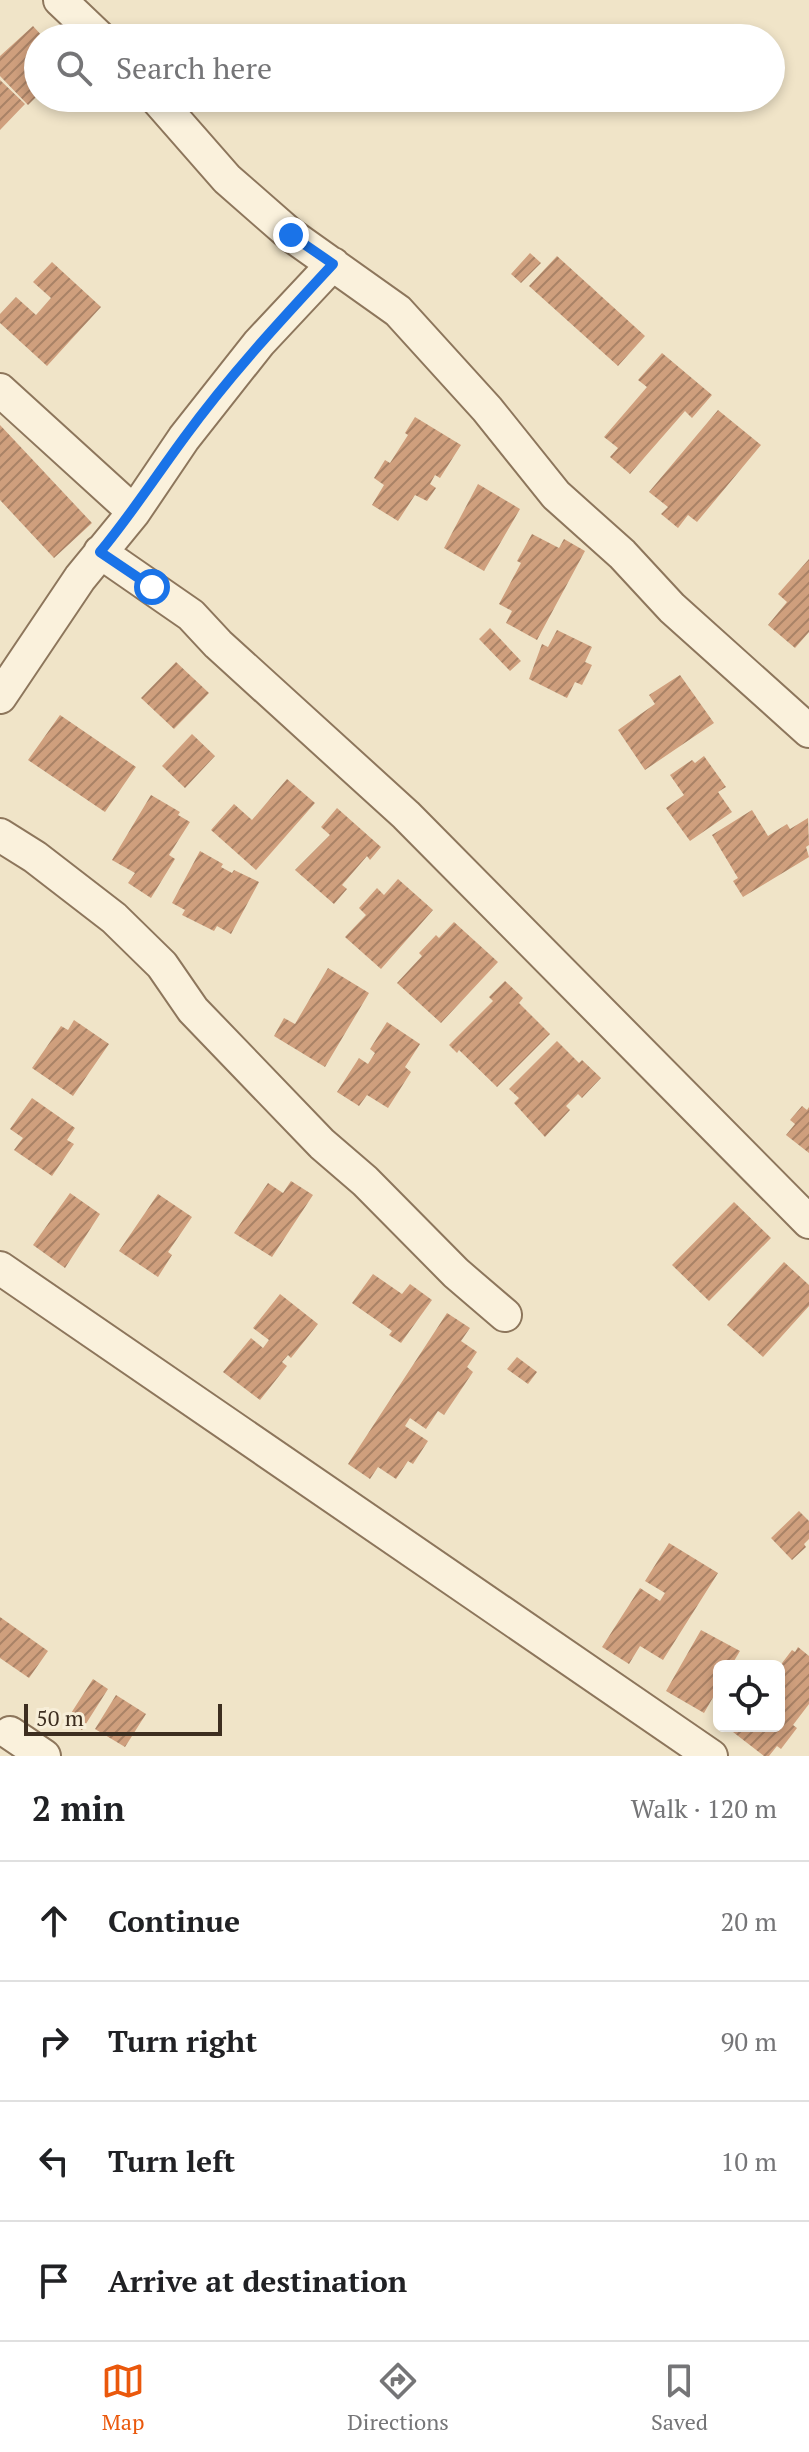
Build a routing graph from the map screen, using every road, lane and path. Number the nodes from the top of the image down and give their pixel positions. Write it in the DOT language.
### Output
graph roads {
  1 [pos="60,0"];
  2 [pos="85,24"];
  3 [pos="168,112"];
  4 [pos="333,264"];
  5 [pos="0,390"];
  6 [pos="134,512"];
  7 [pos="100,552"];
  8 [pos="0,697"];
  9 [pos="809,731"];
  10 [pos="0,835"];
  11 [pos="809,1222"];
  12 [pos="0,1268"];
  13 [pos="505,1315"];
  14 [pos="3,1735"];
  15 [pos="44,1756"];
  16 [pos="711,1756"];
  1 -- 2 [label="street"];
  3 -- 4 [label="street"];
  4 -- 6 [label="street"];
  4 -- 9 [label="street"];
  5 -- 6 [label="street"];
  6 -- 7 [label="street"];
  7 -- 8 [label="street"];
  7 -- 11 [label="street"];
  10 -- 13 [label="street"];
  12 -- 16 [label="street"];
  14 -- 15 [label="street"];
}
